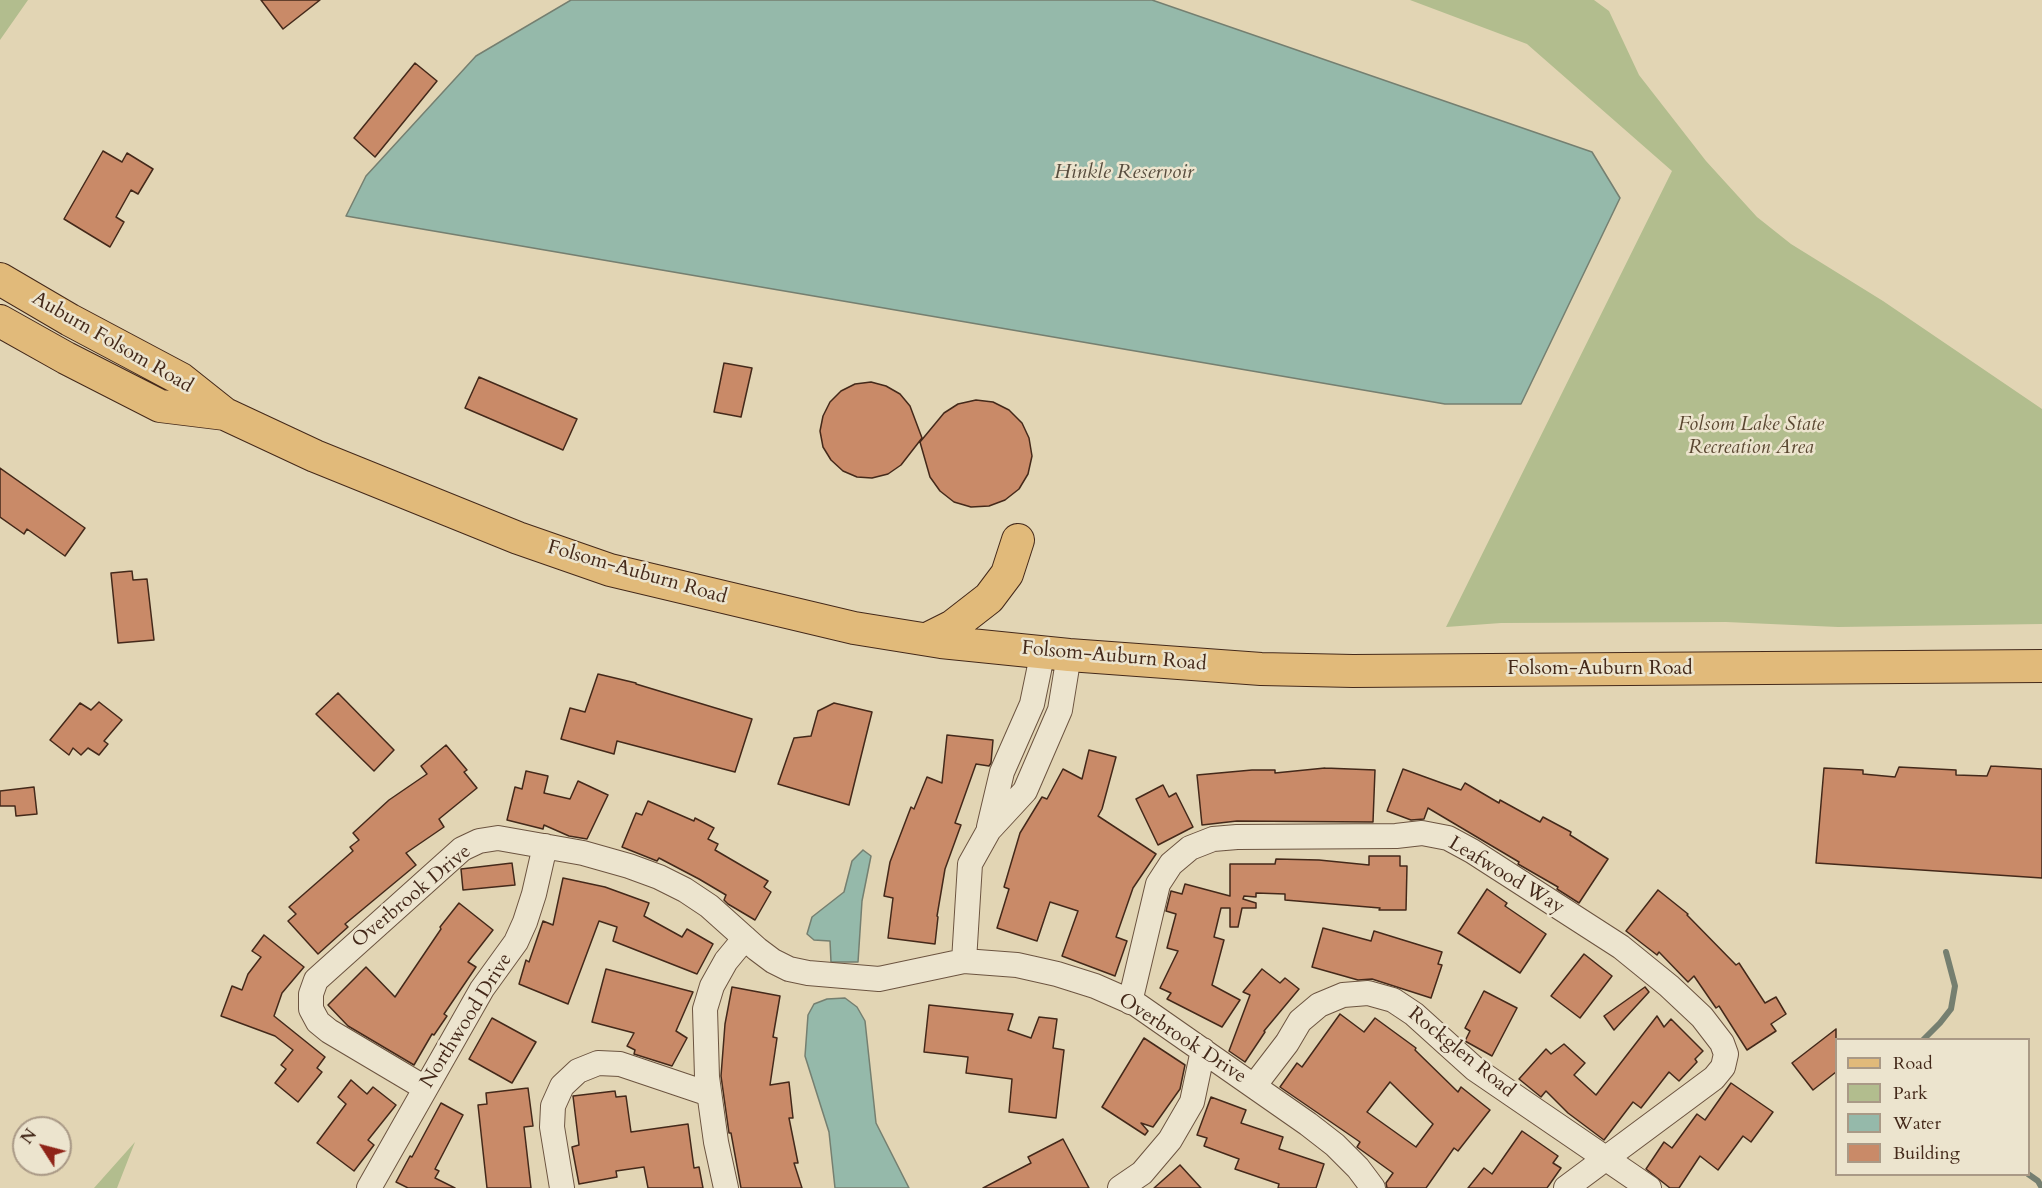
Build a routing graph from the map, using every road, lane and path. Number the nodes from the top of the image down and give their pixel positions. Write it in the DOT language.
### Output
graph roads {
  1 [pos="0,279"];
  2 [pos="0,321"];
  3 [pos="225,414"];
  4 [pos="1018,540"];
  5 [pos="927,639"];
  6 [pos="1056,653"];
  7 [pos="2042,666"];
  8 [pos="545,846"];
  9 [pos="745,938"];
  10 [pos="964,961"];
  11 [pos="1130,1002"];
  12 [pos="1203,1050"];
  13 [pos="1254,1086"];
  14 [pos="425,1089"];
  15 [pos="709,1094"];
  16 [pos="1604,1158"];
  17 [pos="369,1188"];
  18 [pos="562,1188"];
  19 [pos="726,1188"];
  20 [pos="1122,1188"];
  21 [pos="1373,1188"];
  22 [pos="1566,1188"];
  23 [pos="1649,1188"];
  1 -- 3 [label="main road, Auburn Folsom Road"];
  2 -- 3 [label="main road, Auburn Folsom Road"];
  3 -- 5 [label="main road, Folsom-Auburn Road"];
  4 -- 5 [label="main road"];
  5 -- 6 [label="main road, Folsom-Auburn Road"];
  6 -- 7 [label="main road, Folsom-Auburn Road"];
  6 -- 10 [label="street"];
  8 -- 9 [label="street, Overbrook Drive"];
  8 -- 14 [label="street, Northwood Drive"];
  8 -- 14 [label="street, Overbrook Drive"];
  9 -- 10 [label="street, Overbrook Drive"];
  9 -- 15 [label="street"];
  10 -- 11 [label="street, Overbrook Drive"];
  11 -- 12 [label="street, Overbrook Drive"];
  11 -- 16 [label="street, Leafwood Way"];
  12 -- 13 [label="street, Overbrook Drive"];
  12 -- 20 [label="street"];
  13 -- 16 [label="street, Rockglen Road"];
  13 -- 21 [label="street, Overbrook Drive"];
  14 -- 17 [label="street, Northwood Drive"];
  15 -- 18 [label="street"];
  15 -- 19 [label="street"];
  16 -- 22 [label="street, Leafwood Way"];
  16 -- 23 [label="street, Rockglen Road"];
}
